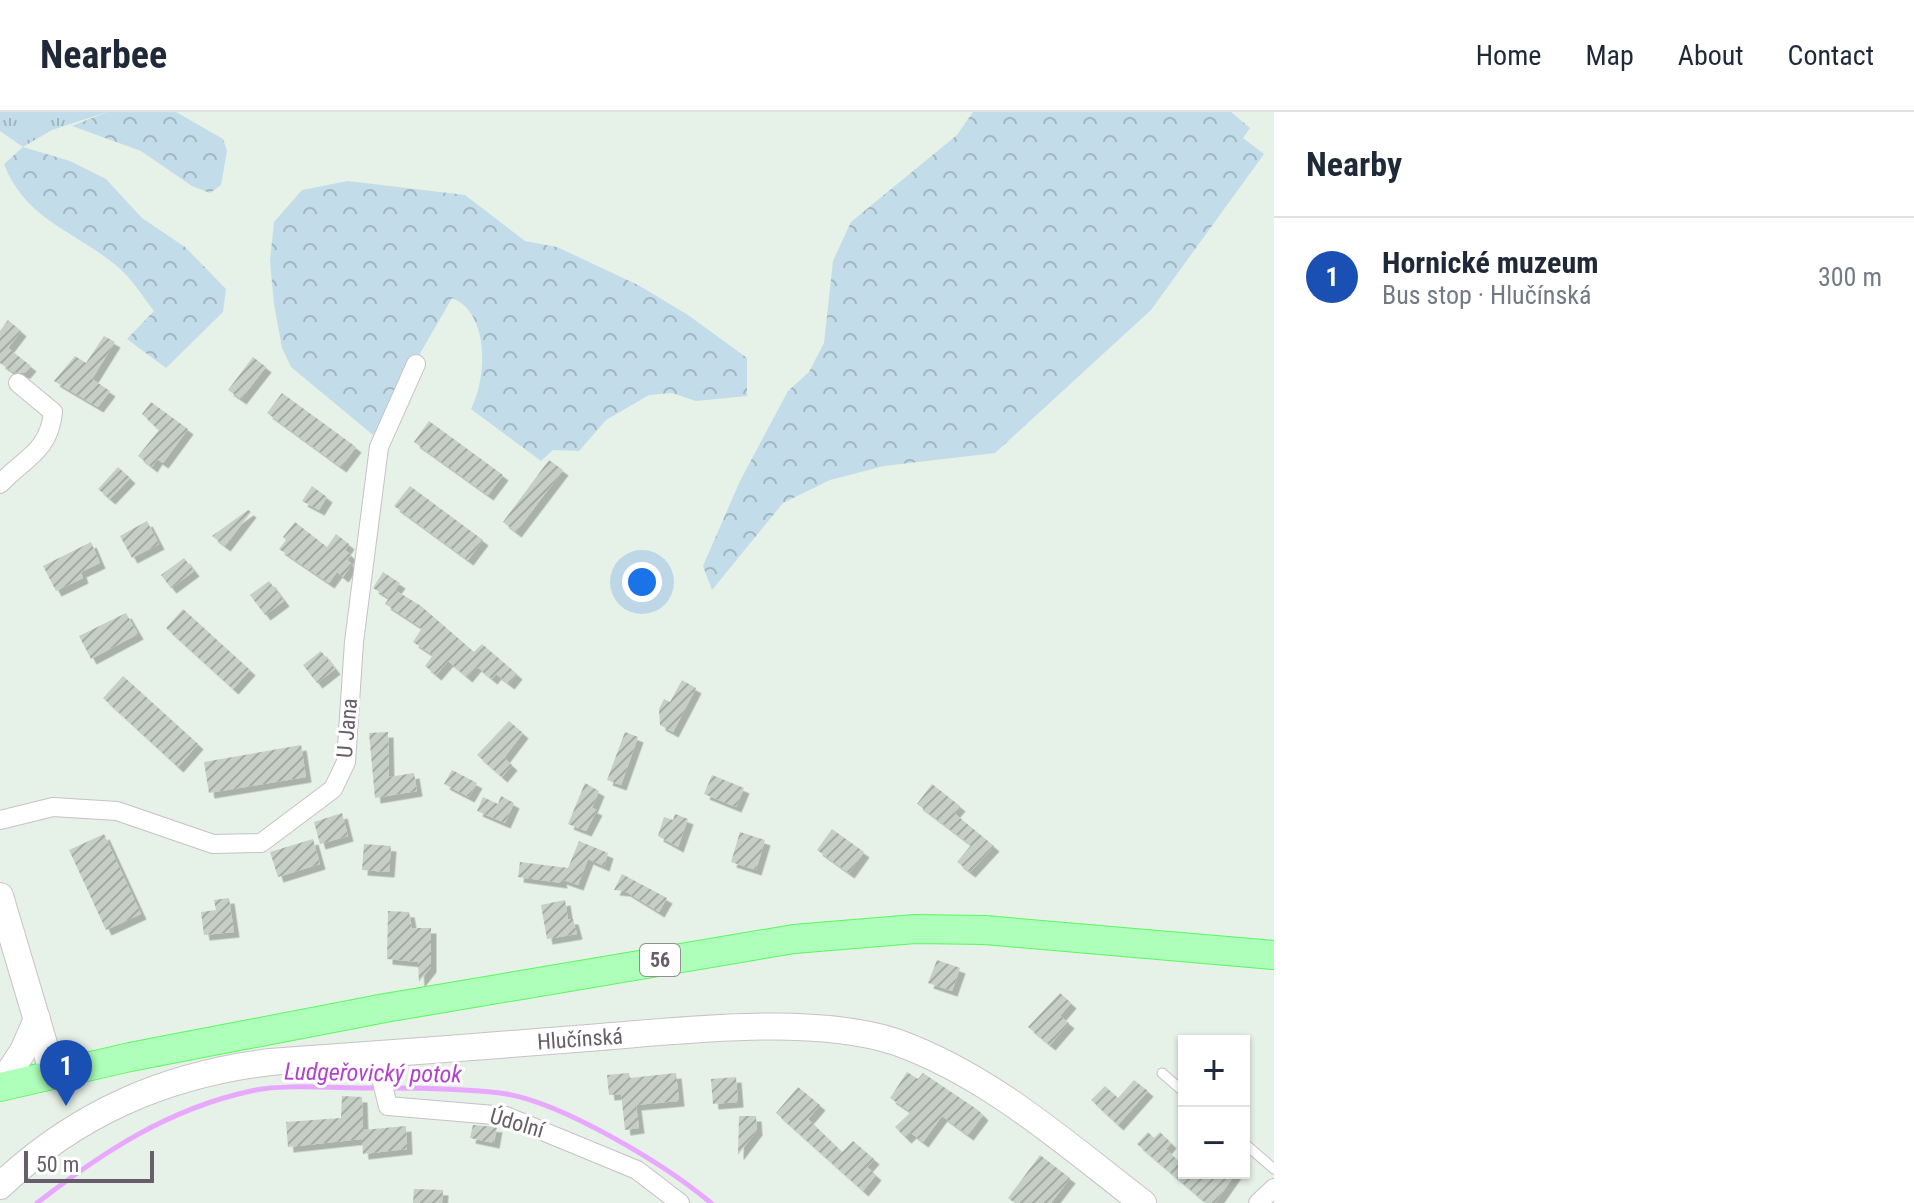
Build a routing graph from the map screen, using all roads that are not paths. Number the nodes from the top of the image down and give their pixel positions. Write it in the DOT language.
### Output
graph roads {
  1 [pos="416,364"];
  2 [pos="18,383"];
  3 [pos="0,484"];
  4 [pos="0,820"];
  5 [pos="0,896"];
  6 [pos="1274,955"];
  7 [pos="37,1019"];
  8 [pos="1162,1073"];
  9 [pos="53,1074"];
  10 [pos="379,1076"];
  11 [pos="0,1087"];
  12 [pos="1178,1087"];
  13 [pos="1250,1148"];
  14 [pos="1274,1169"];
  15 [pos="0,1186"];
  16 [pos="1274,1188"];
  17 [pos="680,1203"];
  18 [pos="1143,1203"];
  19 [pos="1258,1203"];
  1 -- 4 [label="street, U Jana"];
  2 -- 3 [label="street"];
  5 -- 7 [label="street"];
  6 -- 9 [label="main road, 56"];
  7 -- 9 [label="street"];
  7 -- 11 [label="street"];
  8 -- 12 [label="lane"];
  9 -- 11 [label="main road, 56"];
  10 -- 15 [label="street, Hlučínská"];
  10 -- 17 [label="street, Údolní"];
  10 -- 18 [label="street, Hlučínská"];
  13 -- 14 [label="lane"];
  16 -- 19 [label="street"];
}
